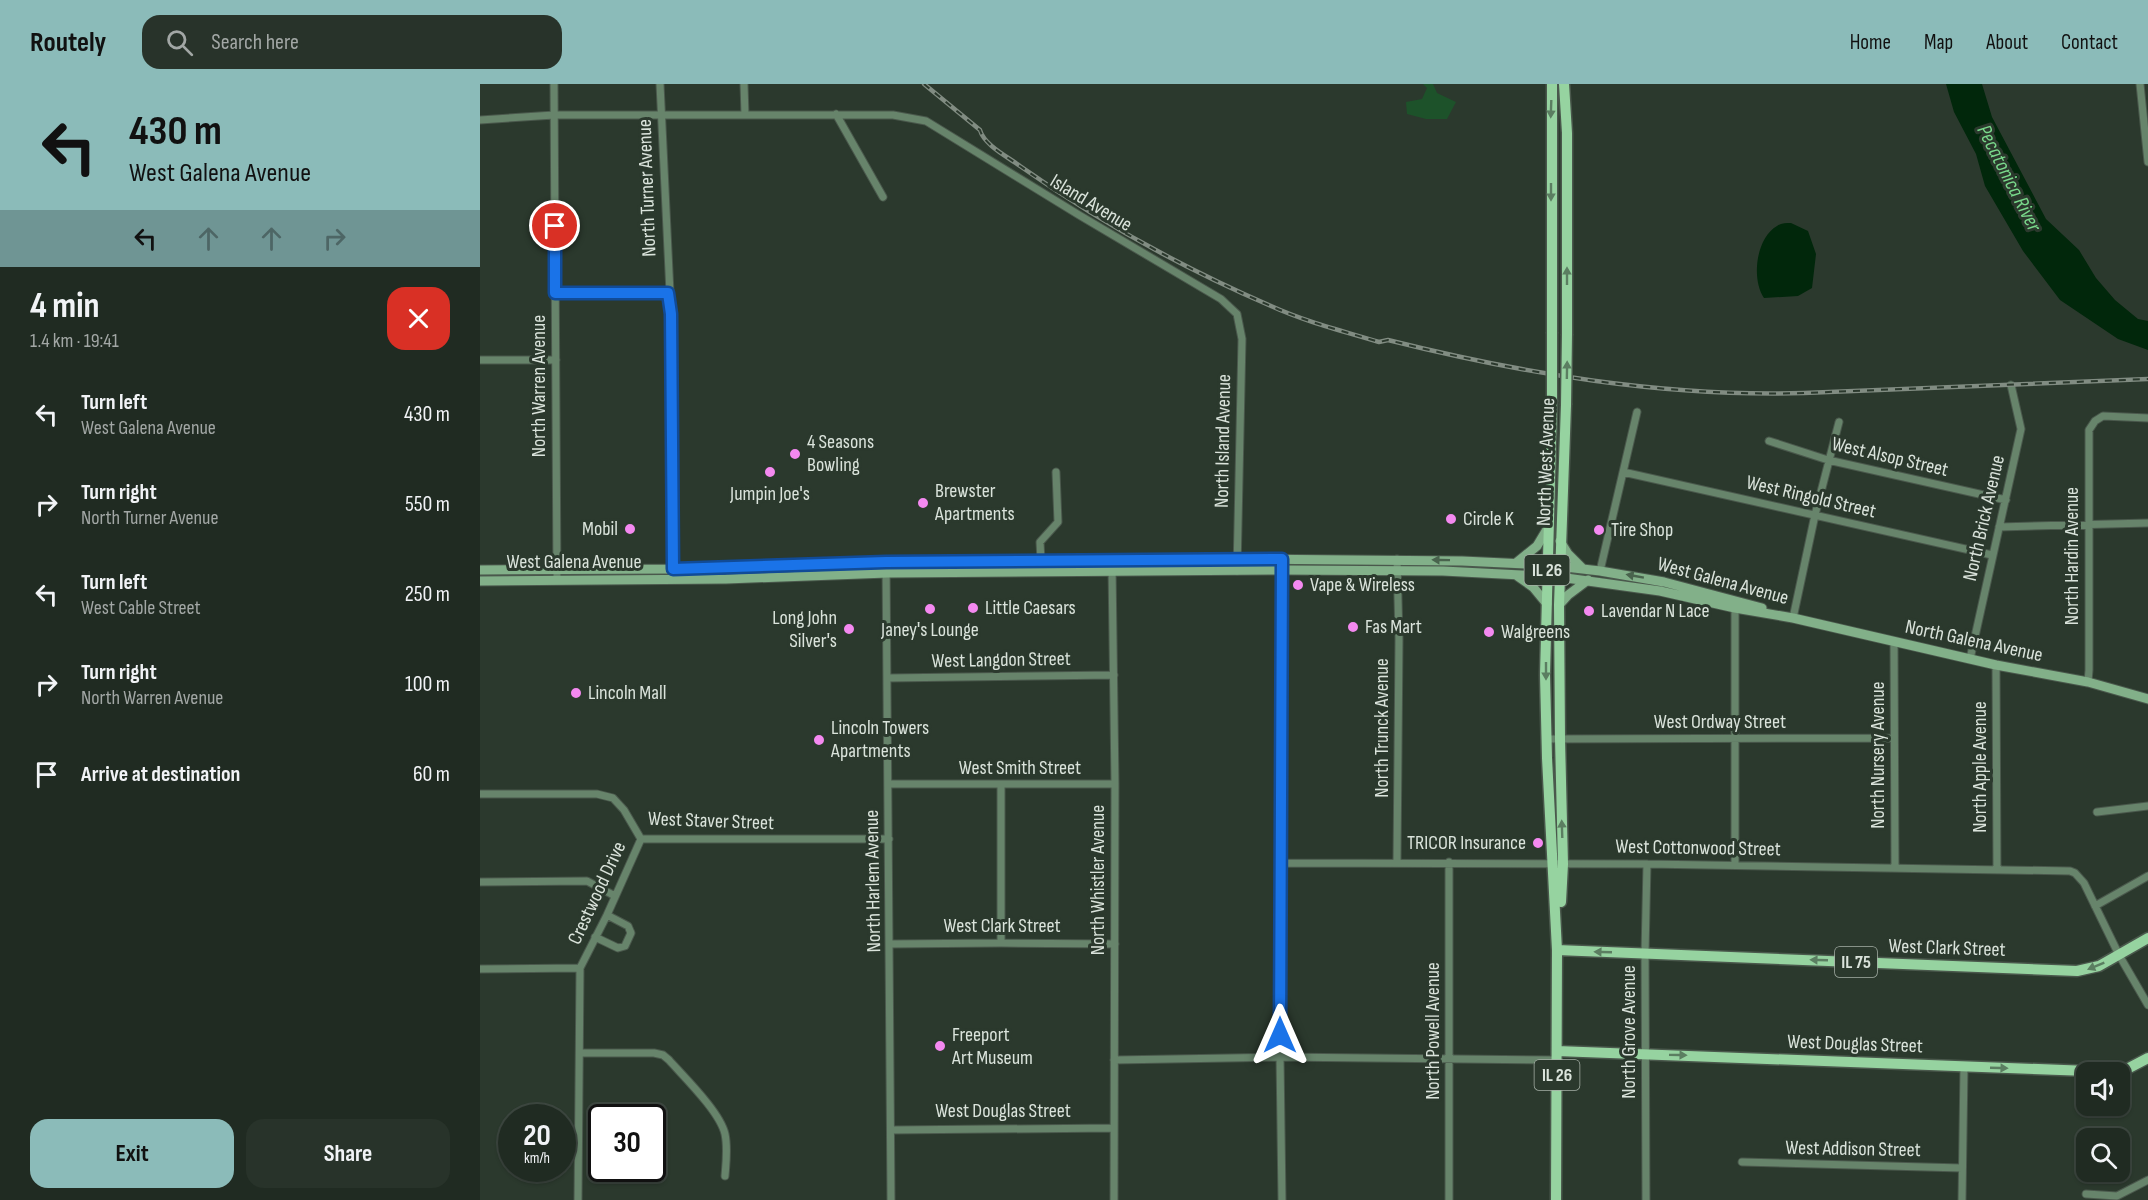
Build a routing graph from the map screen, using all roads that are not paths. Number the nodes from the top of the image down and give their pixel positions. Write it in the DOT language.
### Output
graph roads {
  1 [pos="554,84"];
  2 [pos="660,84"];
  3 [pos="744,84"];
  4 [pos="1552,84"];
  5 [pos="1564,84"];
  6 [pos="2140,84"];
  7 [pos="836,114"];
  8 [pos="554,115"];
  9 [pos="745,115"];
  10 [pos="661,116"];
  11 [pos="480,120"];
  12 [pos="2148,162"];
  13 [pos="883,197"];
  14 [pos="555,293"];
  15 [pos="668,293"];
  16 [pos="1237,314"];
  17 [pos="480,360"];
  18 [pos="556,360"];
  19 [pos="2012,385"];
  20 [pos="1637,412"];
  21 [pos="2148,418"];
  22 [pos="1839,422"];
  23 [pos="1769,441"];
  24 [pos="1828,460"];
  25 [pos="1056,472"];
  26 [pos="1623,472"];
  27 [pos="2006,500"];
  28 [pos="1815,515"];
  29 [pos="2088,523"];
  30 [pos="2148,523"];
  31 [pos="1549,526"];
  32 [pos="2000,527"];
  33 [pos="1560,541"];
  34 [pos="1992,555"];
  35 [pos="1238,559"];
  36 [pos="1282,559"];
  37 [pos="1397,559"];
  38 [pos="1041,561"];
  39 [pos="1112,561"];
  40 [pos="886,562"];
  41 [pos="1516,563"];
  42 [pos="1548,565"];
  43 [pos="673,569"];
  44 [pos="1583,569"];
  45 [pos="480,570"];
  46 [pos="557,570"];
  47 [pos="1282,570"];
  48 [pos="1398,570"];
  49 [pos="1237,571"];
  50 [pos="1600,571"];
  51 [pos="1112,572"];
  52 [pos="1559,572"];
  53 [pos="887,573"];
  54 [pos="1516,575"];
  55 [pos="1547,577"];
  56 [pos="673,579"];
  57 [pos="557,580"];
  58 [pos="1588,580"];
  59 [pos="480,581"];
  60 [pos="1547,604"];
  61 [pos="1735,604"];
  62 [pos="1559,605"];
  63 [pos="1793,618"];
  64 [pos="1894,642"];
  65 [pos="1970,659"];
  66 [pos="1996,665"];
  67 [pos="1114,675"];
  68 [pos="888,678"];
  69 [pos="2088,682"];
  70 [pos="2148,699"];
  71 [pos="1894,738"];
  72 [pos="1546,739"];
  73 [pos="1560,739"];
  74 [pos="1734,739"];
  75 [pos="889,784"];
  76 [pos="1115,784"];
  77 [pos="1001,785"];
  78 [pos="480,794"];
  79 [pos="2148,806"];
  80 [pos="2097,812"];
  81 [pos="640,839"];
  82 [pos="889,839"];
  83 [pos="1281,862"];
  84 [pos="1397,862"];
  85 [pos="1449,862"];
  86 [pos="1558,864"];
  87 [pos="1647,864"];
  88 [pos="1735,866"];
  89 [pos="1895,867"];
  90 [pos="1997,869"];
  91 [pos="2148,876"];
  92 [pos="480,882"];
  93 [pos="615,896"];
  94 [pos="2095,906"];
  95 [pos="607,915"];
  96 [pos="595,937"];
  97 [pos="2148,938"];
  98 [pos="1001,943"];
  99 [pos="890,944"];
  100 [pos="1115,944"];
  101 [pos="1557,950"];
  102 [pos="1645,953"];
  103 [pos="2119,954"];
  104 [pos="580,968"];
  105 [pos="480,969"];
  106 [pos="2148,1005"];
  107 [pos="580,1053"];
  108 [pos="1646,1055"];
  109 [pos="1557,1056"];
  110 [pos="1280,1057"];
  111 [pos="1449,1058"];
  112 [pos="2148,1058"];
  113 [pos="1114,1060"];
  114 [pos="1964,1066"];
  115 [pos="1114,1128"];
  116 [pos="891,1130"];
  117 [pos="1742,1162"];
  118 [pos="1962,1168"];
  119 [pos="725,1176"];
  120 [pos="2148,1180"];
  121 [pos="2086,1194"];
  122 [pos="578,1200"];
  123 [pos="891,1200"];
  124 [pos="1114,1200"];
  125 [pos="1282,1200"];
  126 [pos="1449,1200"];
  127 [pos="1556,1200"];
  128 [pos="1646,1200"];
  129 [pos="1962,1200"];
  1 -- 8 [label="street, North Warren Avenue"];
  2 -- 10 [label="street, North Turner Avenue"];
  3 -- 9 [label="street"];
  4 -- 31 [label="main road, North West Avenue / IL 26, one-way, bridge"];
  33 -- 5 [label="main road, North West Avenue / IL 26, one-way, bridge"];
  6 -- 12 [label="street"];
  7 -- 9 [label="street"];
  7 -- 13 [label="street"];
  7 -- 16 [label="street, Island Avenue"];
  8 -- 10 [label="street"];
  8 -- 11 [label="street"];
  8 -- 14 [label="street, North Warren Avenue"];
  9 -- 10 [label="street"];
  10 -- 15 [label="street, North Turner Avenue"];
  14 -- 15 [label="street"];
  14 -- 18 [label="street, North Warren Avenue"];
  15 -- 43 [label="street, North Turner Avenue"];
  16 -- 35 [label="street, North Island Avenue"];
  17 -- 18 [label="street"];
  18 -- 46 [label="street, North Warren Avenue"];
  19 -- 27 [label="street, North Brick Avenue"];
  20 -- 26 [label="street"];
  21 -- 29 [label="street, North Hardin Avenue"];
  22 -- 24 [label="street"];
  23 -- 24 [label="street, West Alsop Street"];
  24 -- 27 [label="street, West Alsop Street"];
  24 -- 28 [label="street"];
  25 -- 38 [label="street"];
  26 -- 28 [label="street, West Ringold Street"];
  26 -- 50 [label="street"];
  27 -- 32 [label="street, North Brick Avenue"];
  28 -- 34 [label="street, West Ringold Street"];
  28 -- 63 [label="street"];
  29 -- 30 [label="street"];
  29 -- 32 [label="street"];
  29 -- 69 [label="street, North Hardin Avenue"];
  31 -- 41 [label="main road"];
  31 -- 42 [label="main road, North West Avenue / IL 26"];
  32 -- 34 [label="street, North Brick Avenue"];
  33 -- 44 [label="main road"];
  33 -- 52 [label="main road, North West Avenue / IL 26"];
  34 -- 65 [label="street, North Brick Avenue"];
  35 -- 36 [label="main road, West Galena Avenue"];
  35 -- 39 [label="main road, West Galena Avenue"];
  35 -- 49 [label="street, North Island Avenue"];
  36 -- 37 [label="main road, West Galena Avenue"];
  36 -- 47 [label="street"];
  41 -- 37 [label="main road, West Galena Avenue, one-way"];
  37 -- 48 [label="street, North Trunck Avenue"];
  38 -- 39 [label="main road, West Galena Avenue"];
  38 -- 40 [label="main road, West Galena Avenue"];
  39 -- 51 [label="street, North Whistler Avenue"];
  40 -- 43 [label="main road, West Galena Avenue"];
  40 -- 53 [label="street, North Harlem Avenue"];
  41 -- 42 [label="main road, West Galena Avenue"];
  42 -- 52 [label="main road, West Galena Avenue"];
  42 -- 55 [label="main road, North West Avenue / IL 26"];
  43 -- 46 [label="main road, West Galena Avenue"];
  43 -- 56 [label="street, North Turner Avenue"];
  44 -- 50 [label="main road, West Galena Avenue"];
  44 -- 52 [label="main road, West Galena Avenue"];
  45 -- 46 [label="main road, West Galena Avenue"];
  46 -- 57 [label="street, North Warren Avenue"];
  47 -- 48 [label="main road, West Galena Avenue"];
  47 -- 49 [label="main road, West Galena Avenue"];
  47 -- 83 [label="street"];
  48 -- 54 [label="main road, West Galena Avenue"];
  48 -- 84 [label="street, North Trunck Avenue"];
  49 -- 51 [label="main road, West Galena Avenue"];
  61 -- 50 [label="main road, West Galena Avenue, one-way"];
  51 -- 53 [label="main road, West Galena Avenue"];
  51 -- 67 [label="street, North Whistler Avenue"];
  52 -- 55 [label="main road, West Galena Avenue"];
  52 -- 58 [label="main road, West Galena Avenue"];
  52 -- 62 [label="main road, North West Avenue / IL 26"];
  53 -- 56 [label="main road, West Galena Avenue"];
  53 -- 68 [label="street, North Harlem Avenue"];
  54 -- 55 [label="main road, West Galena Avenue"];
  54 -- 60 [label="main road"];
  55 -- 60 [label="main road, North West Avenue / IL 26"];
  56 -- 57 [label="main road, West Galena Avenue"];
  57 -- 59 [label="main road, West Galena Avenue"];
  58 -- 61 [label="main road, West Galena Avenue"];
  58 -- 62 [label="main road"];
  60 -- 72 [label="main road, North West Avenue / IL 26, one-way"];
  61 -- 63 [label="main road, West Galena Avenue"];
  61 -- 74 [label="street"];
  62 -- 73 [label="main road, North West Avenue / IL 26"];
  63 -- 64 [label="main road, North Galena Avenue"];
  64 -- 65 [label="main road, North Galena Avenue"];
  64 -- 71 [label="street, North Nursery Avenue"];
  65 -- 66 [label="main road, North Galena Avenue"];
  66 -- 69 [label="main road, North Galena Avenue"];
  66 -- 90 [label="street, North Apple Avenue"];
  67 -- 68 [label="street, West Langdon Street"];
  67 -- 76 [label="street, North Whistler Avenue"];
  68 -- 75 [label="street, North Harlem Avenue"];
  69 -- 70 [label="main road, North Galena Avenue"];
  71 -- 74 [label="street, West Ordway Street"];
  71 -- 89 [label="street, North Nursery Avenue"];
  72 -- 73 [label="street, West Ordway Street"];
  72 -- 86 [label="main road, North West Avenue / IL 26"];
  73 -- 74 [label="street, West Ordway Street"];
  86 -- 73 [label="main road, North West Avenue / IL 26, one-way"];
  74 -- 88 [label="street"];
  75 -- 77 [label="street, West Smith Street"];
  75 -- 82 [label="street, North Harlem Avenue"];
  76 -- 77 [label="street, West Smith Street"];
  76 -- 100 [label="street, North Whistler Avenue"];
  77 -- 98 [label="street"];
  78 -- 81 [label="street, West Staver Street"];
  79 -- 80 [label="street"];
  81 -- 82 [label="street, West Staver Street"];
  81 -- 93 [label="street, Crestwood Drive"];
  82 -- 99 [label="street, North Harlem Avenue"];
  83 -- 84 [label="street, West Cottonwood Street"];
  83 -- 110 [label="street"];
  84 -- 85 [label="street, West Cottonwood Street"];
  85 -- 86 [label="street, West Cottonwood Street"];
  85 -- 111 [label="street, North Powell Avenue"];
  86 -- 87 [label="street, West Cottonwood Street"];
  86 -- 101 [label="main road, North West Avenue / IL 26"];
  87 -- 88 [label="street, West Cottonwood Street"];
  87 -- 102 [label="street, North Grove Avenue"];
  88 -- 89 [label="street, West Cottonwood Street"];
  89 -- 90 [label="street, West Cottonwood Street"];
  90 -- 94 [label="street, West Cottonwood Street"];
  91 -- 94 [label="street"];
  92 -- 93 [label="street"];
  93 -- 95 [label="street, Crestwood Drive"];
  94 -- 103 [label="street"];
  95 -- 96 [label="street, Crestwood Drive"];
  95 -- 96 [label="street"];
  96 -- 104 [label="street, Crestwood Drive"];
  97 -- 103 [label="main road, West Clark Street / IL 75"];
  98 -- 99 [label="street, West Clark Street"];
  98 -- 100 [label="street, West Clark Street"];
  99 -- 116 [label="street, North Harlem Avenue"];
  100 -- 113 [label="street, North Whistler Avenue"];
  102 -- 101 [label="main road, West Clark Street / IL 75, one-way"];
  101 -- 109 [label="main road, North West Avenue / IL 26"];
  103 -- 102 [label="main road, West Clark Street / IL 75, one-way"];
  102 -- 108 [label="street, North Grove Avenue"];
  103 -- 106 [label="street"];
  104 -- 105 [label="street, Crestwood Drive"];
  104 -- 107 [label="street"];
  107 -- 119 [label="street"];
  107 -- 122 [label="street"];
  108 -- 109 [label="main road, West Douglas Street"];
  108 -- 114 [label="main road, West Douglas Street, one-way"];
  108 -- 128 [label="street, North Grove Avenue"];
  109 -- 111 [label="street, West Douglas Street"];
  109 -- 127 [label="main road, North West Avenue / IL 26"];
  110 -- 111 [label="street, West Douglas Street"];
  110 -- 113 [label="street, West Douglas Street"];
  110 -- 125 [label="street"];
  111 -- 126 [label="street, North Powell Avenue"];
  114 -- 112 [label="main road, West Douglas Street, one-way"];
  113 -- 115 [label="street, North Whistler Avenue"];
  114 -- 118 [label="street"];
  115 -- 116 [label="street, West Douglas Street"];
  115 -- 124 [label="street, North Whistler Avenue"];
  116 -- 123 [label="street, North Harlem Avenue"];
  117 -- 118 [label="street, West Addison Street"];
  118 -- 129 [label="street"];
  120 -- 121 [label="street"];
}
